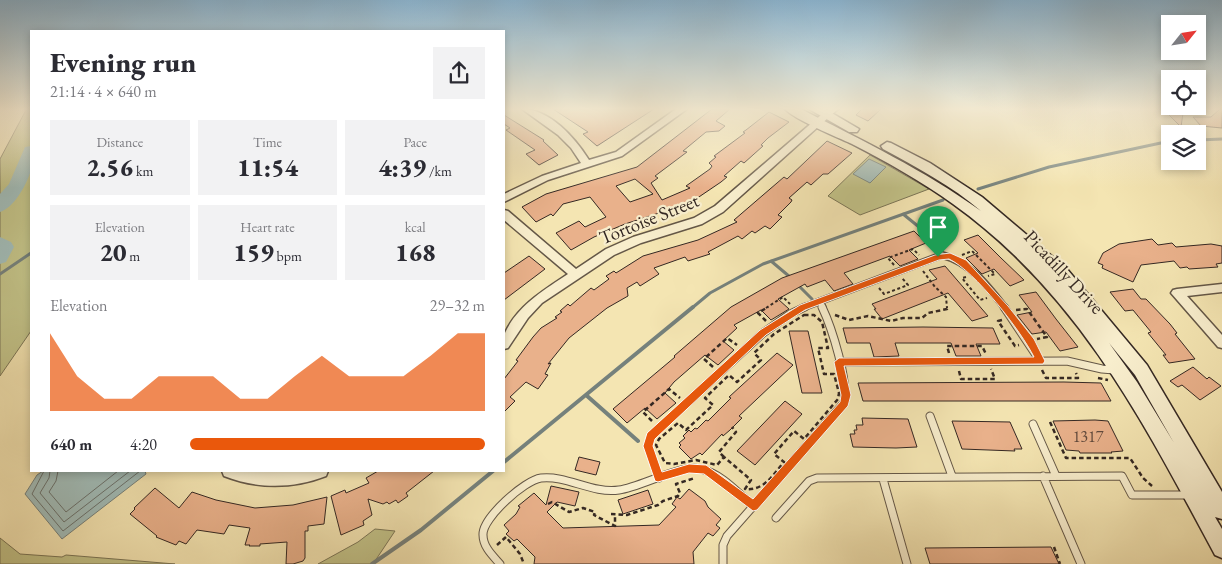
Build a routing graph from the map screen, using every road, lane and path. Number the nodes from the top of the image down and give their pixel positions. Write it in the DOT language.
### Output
graph roads {
  1 [pos="566,135"];
  2 [pos="647,135"];
  3 [pos="801,135"];
  4 [pos="861,135"];
  5 [pos="587,165"];
  6 [pos="920,170"];
  7 [pos="505,198"];
  8 [pos="505,215"];
  9 [pos="962,255"];
  10 [pos="921,257"];
  11 [pos="896,267"];
  12 [pos="917,273"];
  13 [pos="576,274"];
  14 [pos="968,276"];
  15 [pos="904,277"];
  16 [pos="986,277"];
  17 [pos="878,287"];
  18 [pos="1222,288"];
  19 [pos="820,301"];
  20 [pos="993,302"];
  21 [pos="792,306"];
  22 [pos="1016,310"];
  23 [pos="1002,313"];
  24 [pos="835,315"];
  25 [pos="762,326"];
  26 [pos="1036,339"];
  27 [pos="505,343"];
  28 [pos="1222,343"];
  29 [pos="1025,345"];
  30 [pos="738,346"];
  31 [pos="950,356"];
  32 [pos="987,356"];
  33 [pos="1040,361"];
  34 [pos="839,362"];
  35 [pos="714,368"];
  36 [pos="958,368"];
  37 [pos="991,369"];
  38 [pos="1042,370"];
  39 [pos="1084,371"];
  40 [pos="1116,376"];
  41 [pos="1096,377"];
  42 [pos="687,392"];
  43 [pos="930,416"];
  44 [pos="652,421"];
  45 [pos="1050,422"];
  46 [pos="1034,424"];
  47 [pos="732,427"];
  48 [pos="724,458"];
  49 [pos="232,472"];
  50 [pos="317,472"];
  51 [pos="952,476"];
  52 [pos="1042,476"];
  53 [pos="1056,476"];
  54 [pos="703,477"];
  55 [pos="658,478"];
  56 [pos="883,479"];
  57 [pos="1154,486"];
  58 [pos="1192,495"];
  59 [pos="1218,503"];
  60 [pos="548,504"];
  61 [pos="753,506"];
  62 [pos="611,514"];
  63 [pos="615,515"];
  64 [pos="776,518"];
  65 [pos="497,545"];
  66 [pos="1054,547"];
  67 [pos="1222,548"];
  68 [pos="500,564"];
  69 [pos="524,564"];
  70 [pos="723,564"];
  71 [pos="907,564"];
  72 [pos="1060,564"];
  73 [pos="1081,564"];
  1 -- 5 [label="street"];
  2 -- 5 [label="street"];
  3 -- 13 [label="street, Tortoise Street"];
  4 -- 6 [label="street, Picadilly Drive"];
  5 -- 7 [label="street"];
  6 -- 40 [label="street, Picadilly Drive"];
  6 -- 59 [label="street, Picadilly Drive"];
  8 -- 13 [label="street"];
  9 -- 16 [label="path"];
  10 -- 11 [label="path"];
  12 -- 24 [label="path"];
  13 -- 27 [label="street, Tortoise Street"];
  14 -- 20 [label="path"];
  15 -- 17 [label="path"];
  18 -- 28 [label="street"];
  19 -- 33 [label="lane"];
  19 -- 34 [label="lane"];
  19 -- 55 [label="lane"];
  21 -- 25 [label="path"];
  22 -- 26 [label="path"];
  23 -- 29 [label="path"];
  30 -- 35 [label="path"];
  31 -- 32 [label="path"];
  33 -- 34 [label="lane"];
  33 -- 40 [label="lane"];
  34 -- 61 [label="lane"];
  36 -- 37 [label="path"];
  38 -- 39 [label="path"];
  40 -- 41 [label="path"];
  40 -- 58 [label="street, Picadilly Drive"];
  42 -- 44 [label="path"];
  43 -- 51 [label="lane"];
  45 -- 57 [label="path"];
  46 -- 53 [label="lane"];
  47 -- 48 [label="path"];
  48 -- 48 [label="path"];
  49 -- 50 [label="street"];
  51 -- 52 [label="lane"];
  51 -- 56 [label="lane"];
  52 -- 53 [label="lane"];
  52 -- 73 [label="lane"];
  53 -- 58 [label="lane"];
  54 -- 63 [label="path"];
  55 -- 61 [label="lane"];
  55 -- 68 [label="lane"];
  56 -- 64 [label="lane"];
  56 -- 71 [label="lane"];
  58 -- 59 [label="street"];
  58 -- 67 [label="street, Picadilly Drive"];
  60 -- 63 [label="path"];
  61 -- 70 [label="lane"];
  62 -- 63 [label="path"];
  65 -- 69 [label="path"];
  66 -- 72 [label="path"];
}
